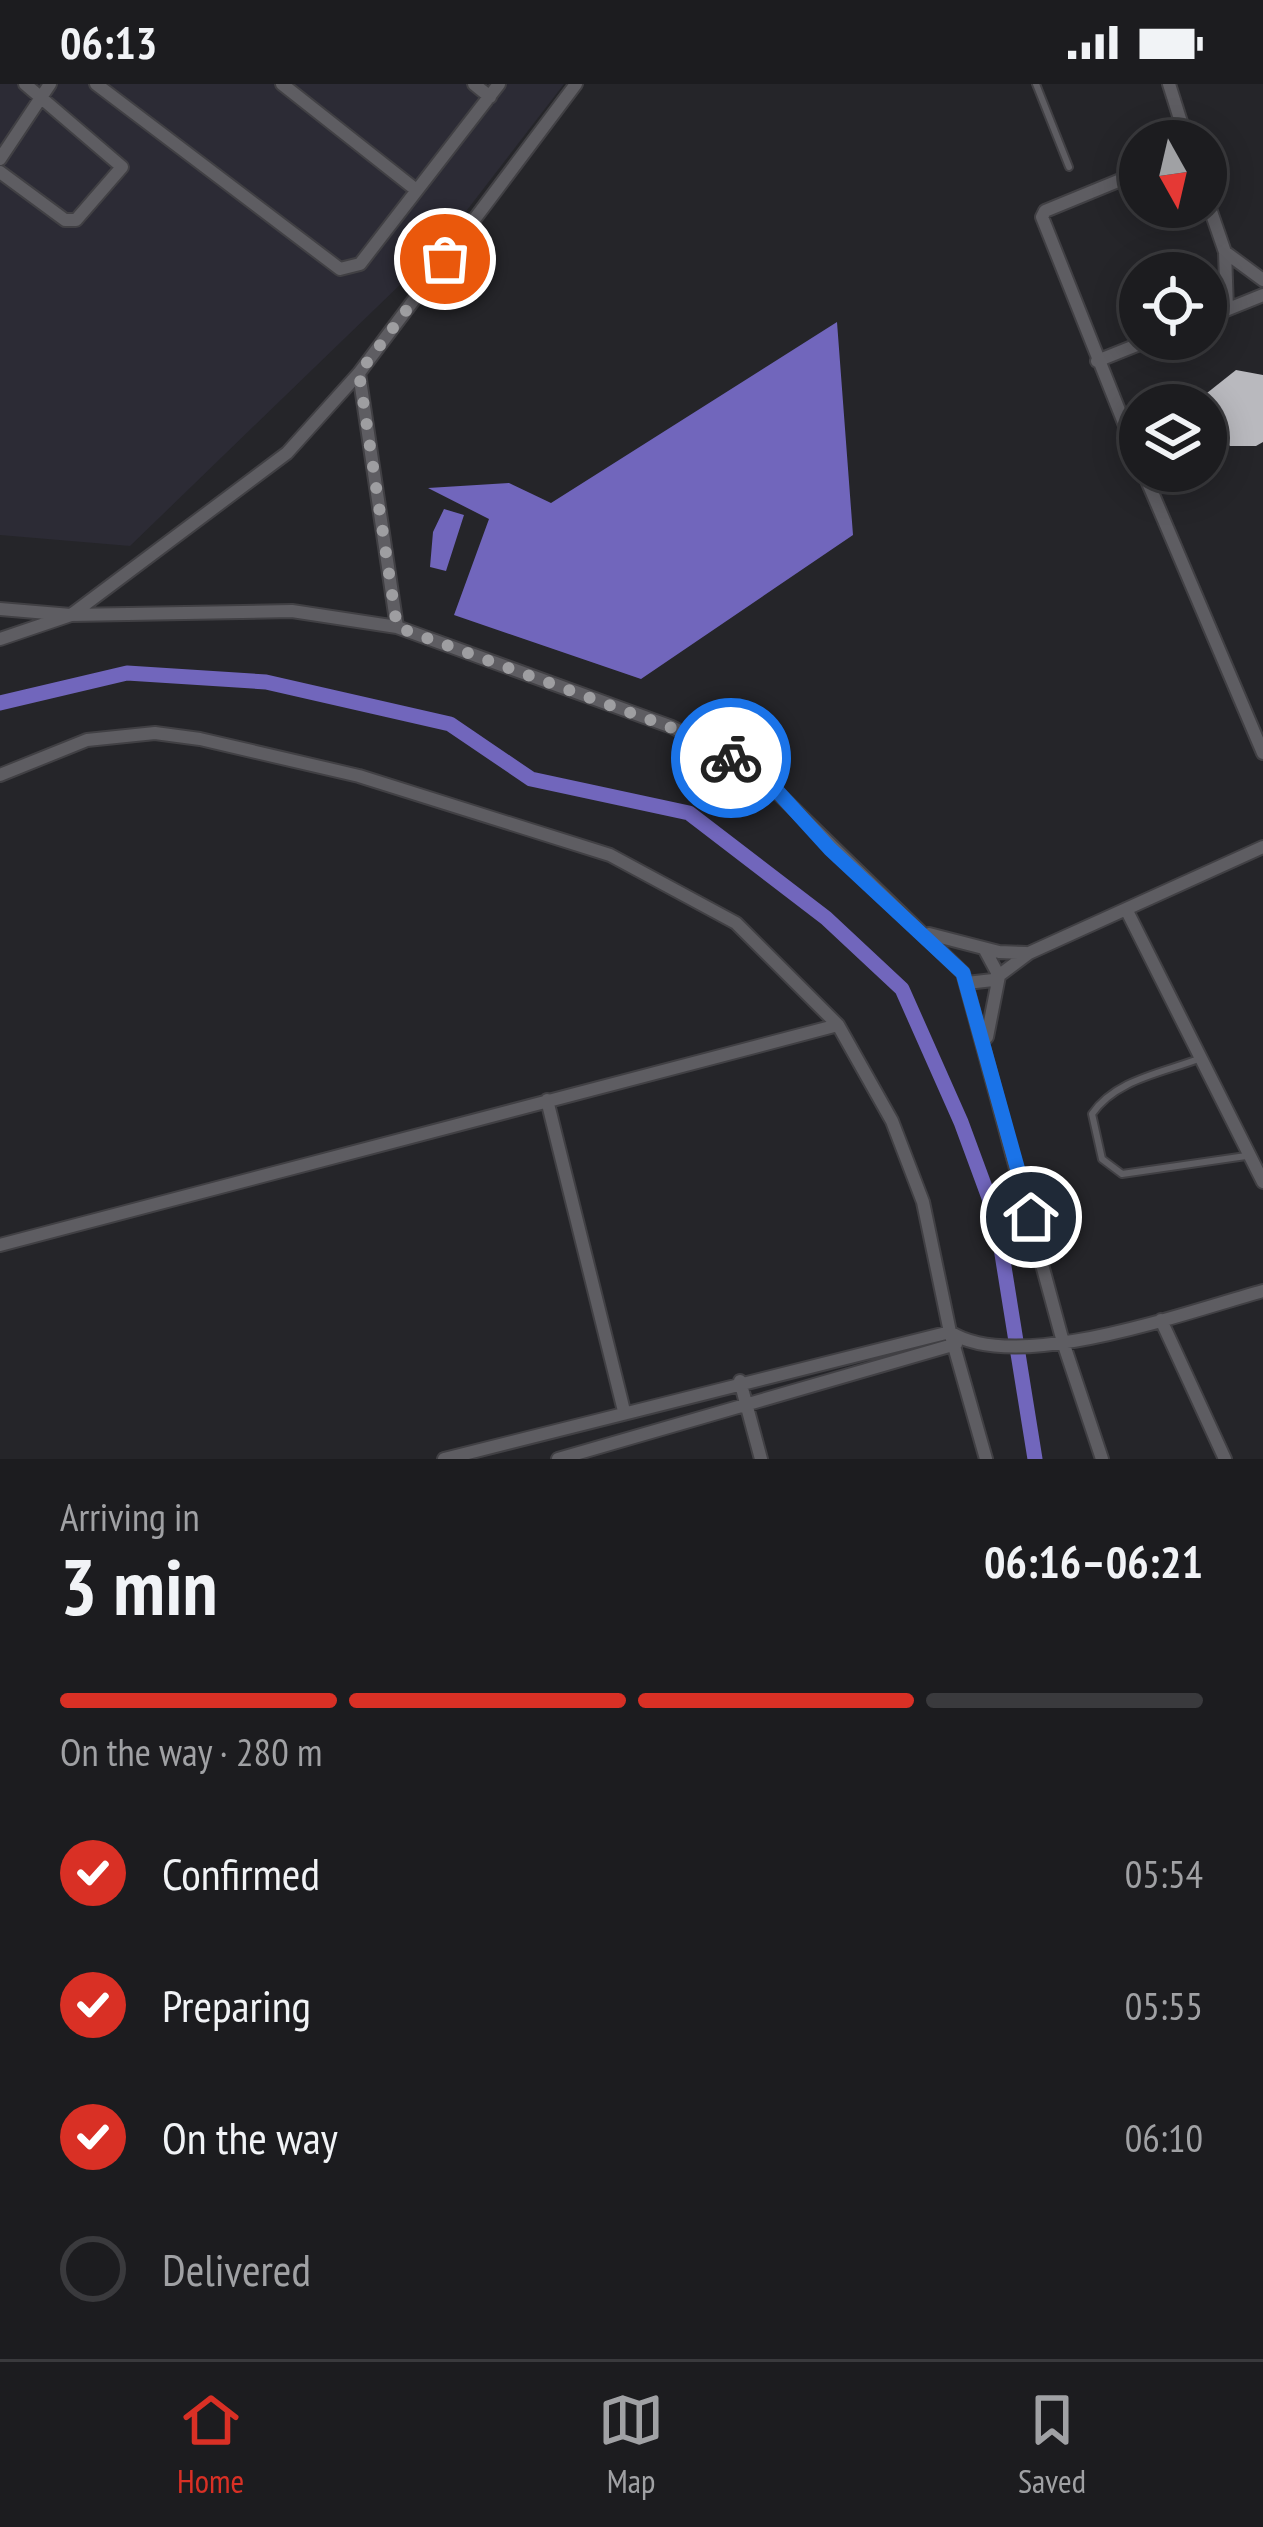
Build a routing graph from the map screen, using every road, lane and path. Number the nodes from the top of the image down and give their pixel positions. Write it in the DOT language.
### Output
graph roads {
  1 [pos="26,84"];
  2 [pos="96,84"];
  3 [pos="282,84"];
  4 [pos="474,84"];
  5 [pos="500,84"];
  6 [pos="576,84"];
  7 [pos="1036,84"];
  8 [pos="1168,84"];
  9 [pos="46,90"];
  10 [pos="490,97"];
  11 [pos="1180,120"];
  12 [pos="0,159"];
  13 [pos="1069,167"];
  14 [pos="0,172"];
  15 [pos="1119,182"];
  16 [pos="415,189"];
  17 [pos="1217,228"];
  18 [pos="1225,252"];
  19 [pos="1227,253"];
  20 [pos="1263,280"];
  21 [pos="1263,295"];
  22 [pos="1227,309"];
  23 [pos="1119,352"];
  24 [pos="1096,361"];
  25 [pos="359,373"];
  26 [pos="1119,414"];
  27 [pos="1153,492"];
  28 [pos="0,609"];
  29 [pos="71,615"];
  30 [pos="397,627"];
  31 [pos="0,640"];
  32 [pos="1263,754"];
  33 [pos="0,775"];
  34 [pos="1263,847"];
  35 [pos="1126,909"];
  36 [pos="917,929"];
  37 [pos="984,949"];
  38 [pos="1029,952"];
  39 [pos="960,968"];
  40 [pos="999,976"];
  41 [pos="967,983"];
  42 [pos="838,1025"];
  43 [pos="987,1050"];
  44 [pos="1201,1058"];
  45 [pos="547,1100"];
  46 [pos="1250,1156"];
  47 [pos="1263,1182"];
  48 [pos="0,1245"];
  49 [pos="1263,1291"];
  50 [pos="1160,1319"];
  51 [pos="955,1339"];
  52 [pos="1063,1342"];
  53 [pos="740,1381"];
  54 [pos="746,1407"];
  55 [pos="624,1411"];
  56 [pos="502,1443"];
  57 [pos="597,1454"];
  58 [pos="444,1459"];
  59 [pos="506,1459"];
  60 [pos="558,1459"];
  61 [pos="761,1459"];
  62 [pos="986,1459"];
  63 [pos="1102,1459"];
  64 [pos="1225,1459"];
  1 -- 9 [label="street"];
  2 -- 16 [label="street"];
  3 -- 16 [label="street"];
  4 -- 10 [label="street"];
  5 -- 10 [label="street"];
  6 -- 25 [label="street"];
  7 -- 13 [label="lane"];
  8 -- 11 [label="street"];
  9 -- 12 [label="street"];
  9 -- 14 [label="street"];
  10 -- 16 [label="street"];
  15 -- 24 [label="street"];
  17 -- 18 [label="street"];
  19 -- 20 [label="street"];
  21 -- 22 [label="street"];
  23 -- 24 [label="street"];
  24 -- 26 [label="street"];
  25 -- 29 [label="street"];
  25 -- 30 [label="street"];
  27 -- 32 [label="street"];
  28 -- 29 [label="street"];
  29 -- 30 [label="street"];
  29 -- 31 [label="street"];
  30 -- 36 [label="street"];
  33 -- 42 [label="street"];
  34 -- 35 [label="street"];
  35 -- 38 [label="street"];
  35 -- 44 [label="street"];
  36 -- 37 [label="street"];
  36 -- 39 [label="street"];
  37 -- 38 [label="street"];
  37 -- 39 [label="street"];
  37 -- 40 [label="street"];
  38 -- 40 [label="street"];
  39 -- 41 [label="street"];
  40 -- 41 [label="street"];
  40 -- 43 [label="street"];
  41 -- 43 [label="street"];
  42 -- 45 [label="street"];
  42 -- 51 [label="street"];
  43 -- 52 [label="street"];
  44 -- 46 [label="street"];
  44 -- 46 [label="lane"];
  45 -- 48 [label="street"];
  45 -- 55 [label="street"];
  46 -- 47 [label="street"];
  49 -- 50 [label="street"];
  50 -- 52 [label="street"];
  50 -- 64 [label="street"];
  51 -- 52 [label="street"];
  51 -- 53 [label="street"];
  51 -- 54 [label="street"];
  51 -- 62 [label="street"];
  52 -- 63 [label="street"];
  53 -- 54 [label="street"];
  53 -- 55 [label="street"];
  54 -- 57 [label="street"];
  54 -- 61 [label="street"];
  55 -- 56 [label="street"];
  56 -- 58 [label="street"];
  56 -- 59 [label="street"];
  57 -- 60 [label="street"];
}
